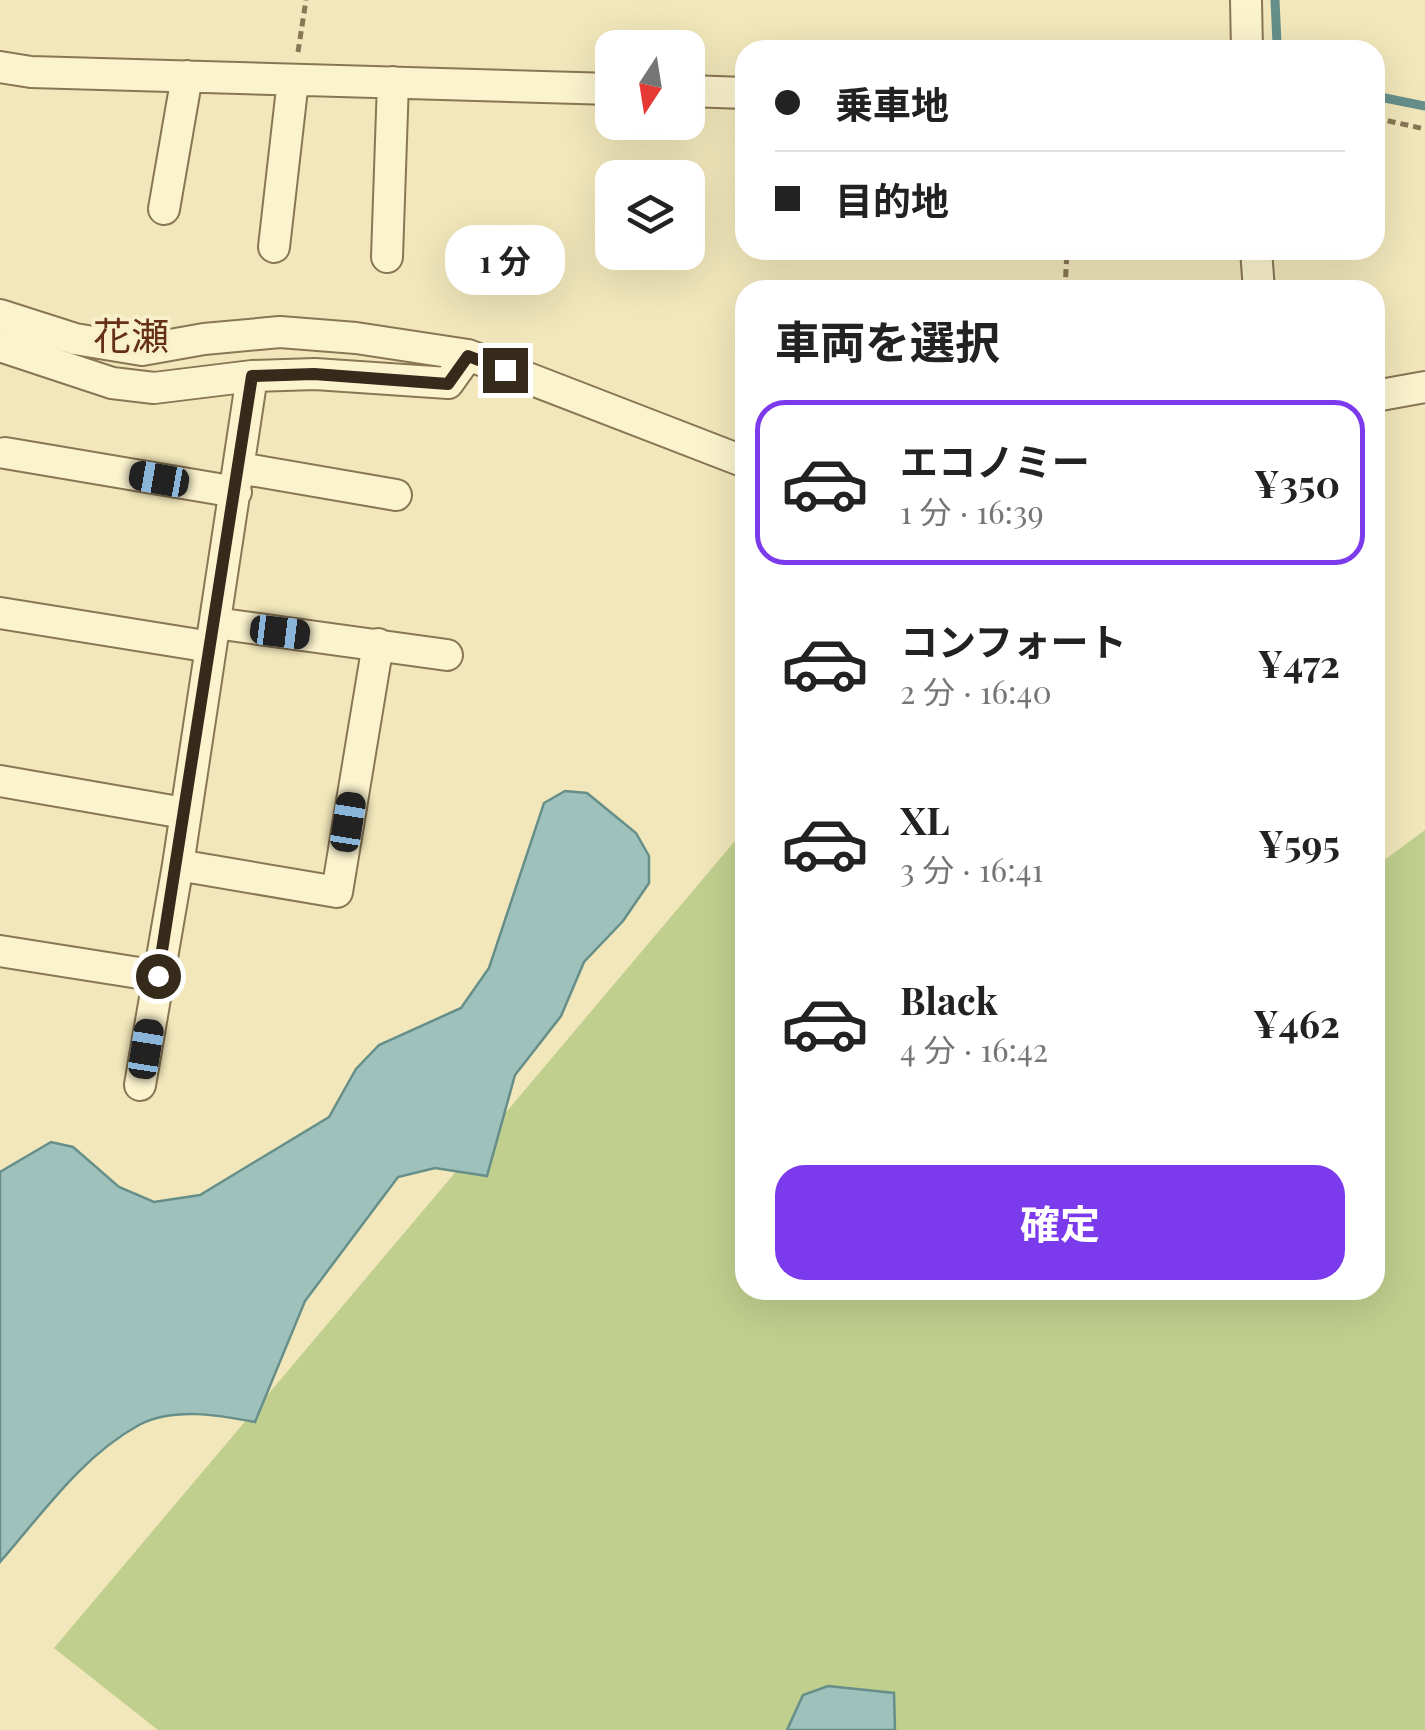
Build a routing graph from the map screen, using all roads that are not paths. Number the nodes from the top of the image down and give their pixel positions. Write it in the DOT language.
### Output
graph roads {
  1 [pos="1246,0"];
  2 [pos="1247,40"];
  3 [pos="0,67"];
  4 [pos="187,76"];
  5 [pos="294,80"];
  6 [pos="393,82"];
  7 [pos="595,88"];
  8 [pos="705,92"];
  9 [pos="735,93"];
  10 [pos="164,209"];
  11 [pos="274,247"];
  12 [pos="387,257"];
  13 [pos="0,315"];
  14 [pos="0,346"];
  15 [pos="468,356"];
  16 [pos="252,376"];
  17 [pos="1425,386"];
  18 [pos="1385,394"];
  19 [pos="6,453"];
  20 [pos="735,458"];
  21 [pos="238,480"];
  22 [pos="396,495"];
  23 [pos="0,613"];
  24 [pos="213,635"];
  25 [pos="378,644"];
  26 [pos="447,656"];
  27 [pos="0,781"];
  28 [pos="184,813"];
  29 [pos="178,865"];
  30 [pos="0,950"];
  31 [pos="158,976"];
  32 [pos="140,1085"];
  1 -- 2 [label="street"];
  3 -- 4 [label="street"];
  4 -- 5 [label="street"];
  4 -- 10 [label="street"];
  5 -- 6 [label="street"];
  5 -- 11 [label="street"];
  6 -- 7 [label="street"];
  6 -- 12 [label="street"];
  8 -- 9 [label="street"];
  13 -- 15 [label="street"];
  14 -- 16 [label="street"];
  15 -- 16 [label="street"];
  15 -- 20 [label="street"];
  16 -- 21 [label="street"];
  17 -- 18 [label="street"];
  19 -- 21 [label="street"];
  21 -- 22 [label="street"];
  21 -- 24 [label="street"];
  23 -- 24 [label="street"];
  24 -- 25 [label="street"];
  24 -- 28 [label="street"];
  25 -- 26 [label="street"];
  25 -- 29 [label="street"];
  27 -- 28 [label="street"];
  28 -- 29 [label="street"];
  29 -- 31 [label="street"];
  30 -- 31 [label="street"];
  31 -- 32 [label="street"];
}
